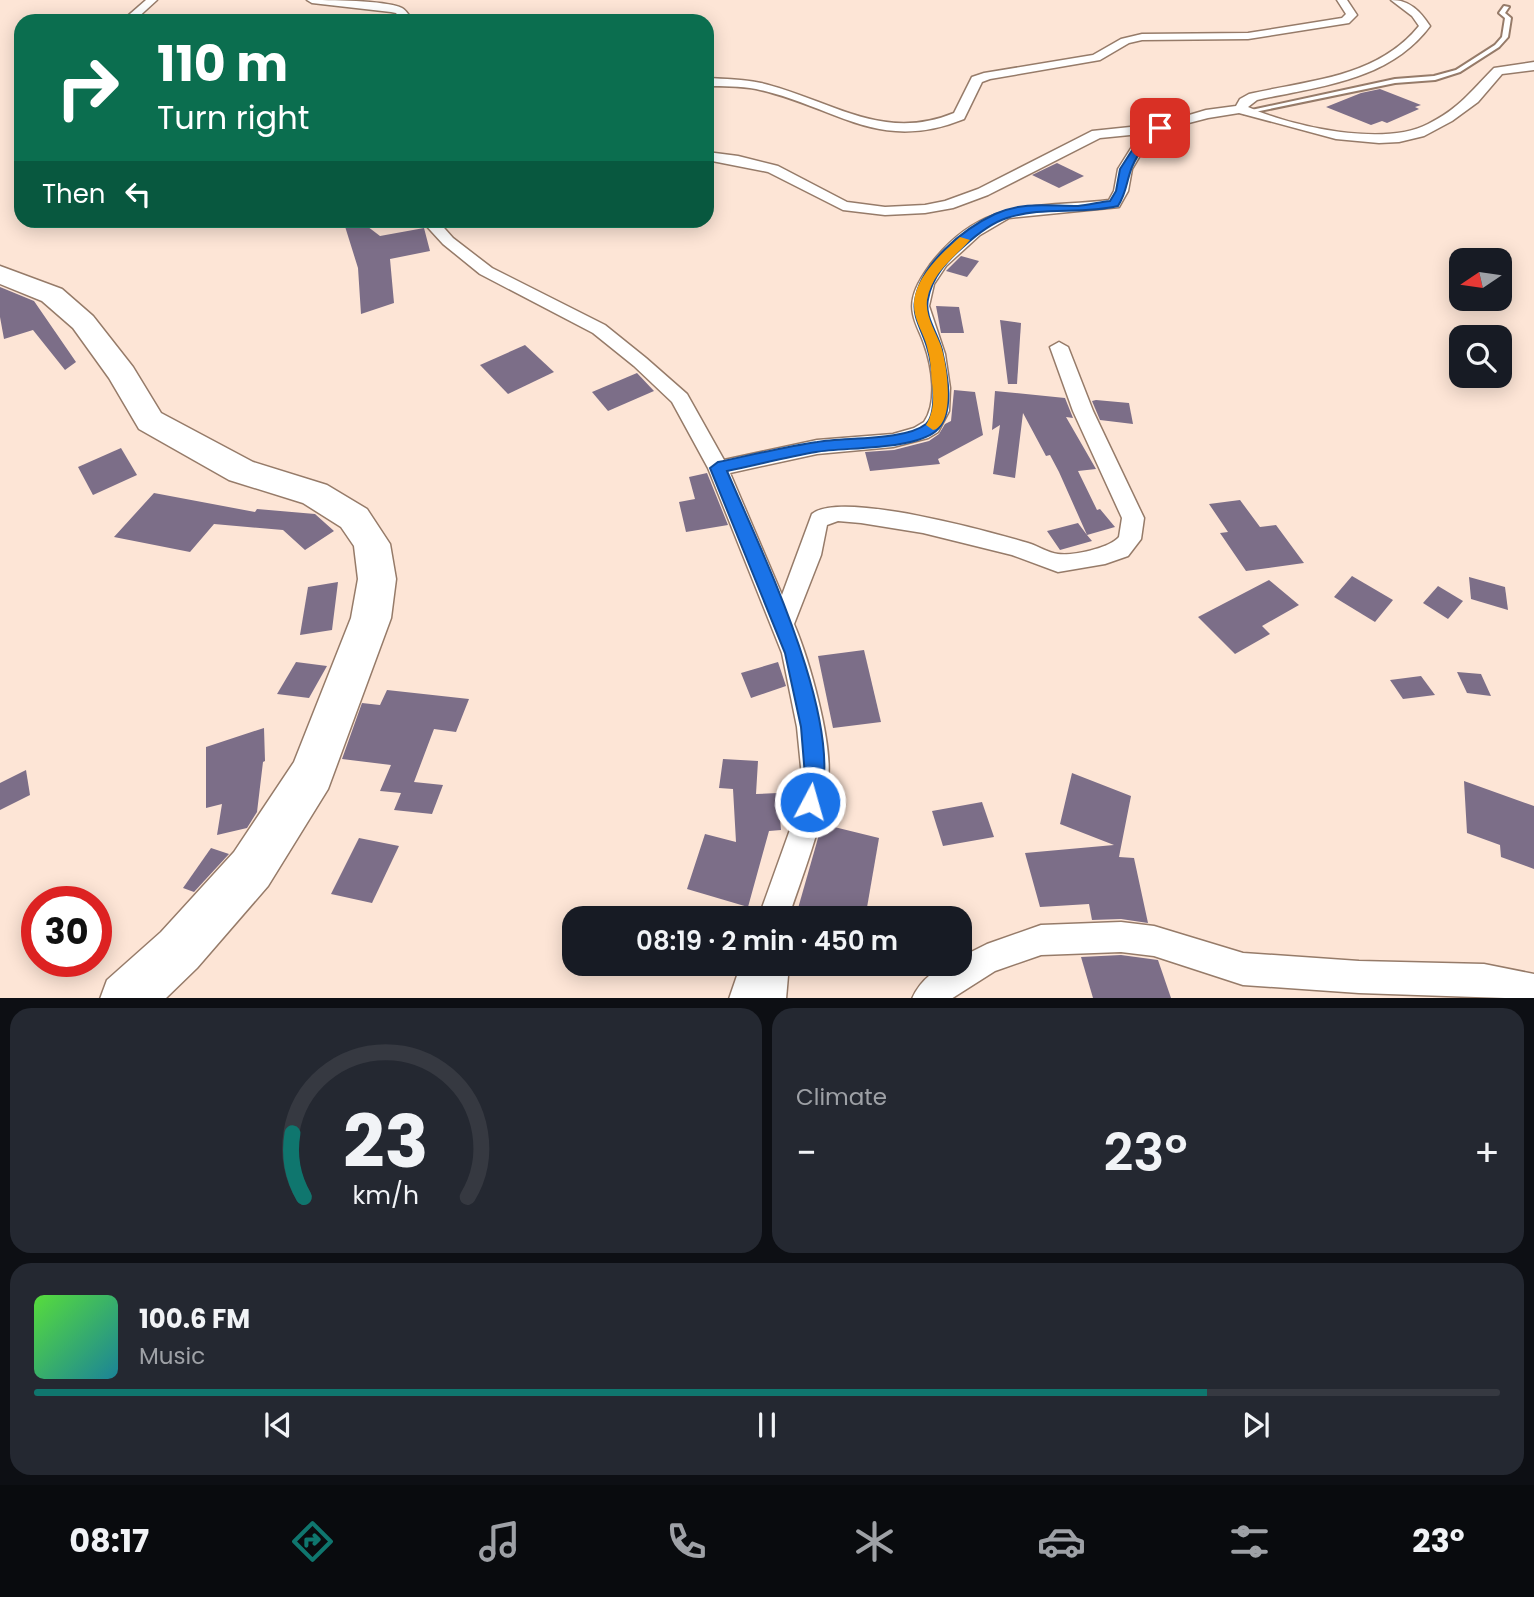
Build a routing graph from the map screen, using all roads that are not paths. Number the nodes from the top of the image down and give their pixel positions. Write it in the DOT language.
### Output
graph roads {
  1 [pos="152,0"];
  2 [pos="312,0"];
  3 [pos="1342,0"];
  4 [pos="1396,0"];
  5 [pos="1506,7"];
  6 [pos="135,14"];
  7 [pos="402,14"];
  8 [pos="1534,66"];
  9 [pos="714,83"];
  10 [pos="1243,111"];
  11 [pos="1150,129"];
  12 [pos="714,157"];
  13 [pos="437,228"];
  14 [pos="0,274"];
  15 [pos="1059,347"];
  16 [pos="718,468"];
  17 [pos="782,625"];
  18 [pos="779,906"];
  19 [pos="753,976"];
  20 [pos="773,976"];
  21 [pos="1534,990"];
  22 [pos="127,998"];
  23 [pos="745,998"];
  24 [pos="770,998"];
  25 [pos="929,998"];
  1 -- 6 [label="street"];
  2 -- 7 [label="street"];
  3 -- 9 [label="street"];
  4 -- 10 [label="street"];
  5 -- 10 [label="lane"];
  8 -- 10 [label="street"];
  10 -- 11 [label="street"];
  11 -- 12 [label="street"];
  11 -- 16 [label="street"];
  13 -- 16 [label="street"];
  14 -- 22 [label="highway"];
  15 -- 17 [label="street"];
  16 -- 17 [label="street"];
  17 -- 18 [label="street"];
  19 -- 23 [label="street"];
  20 -- 24 [label="street"];
  21 -- 25 [label="street"];
}
